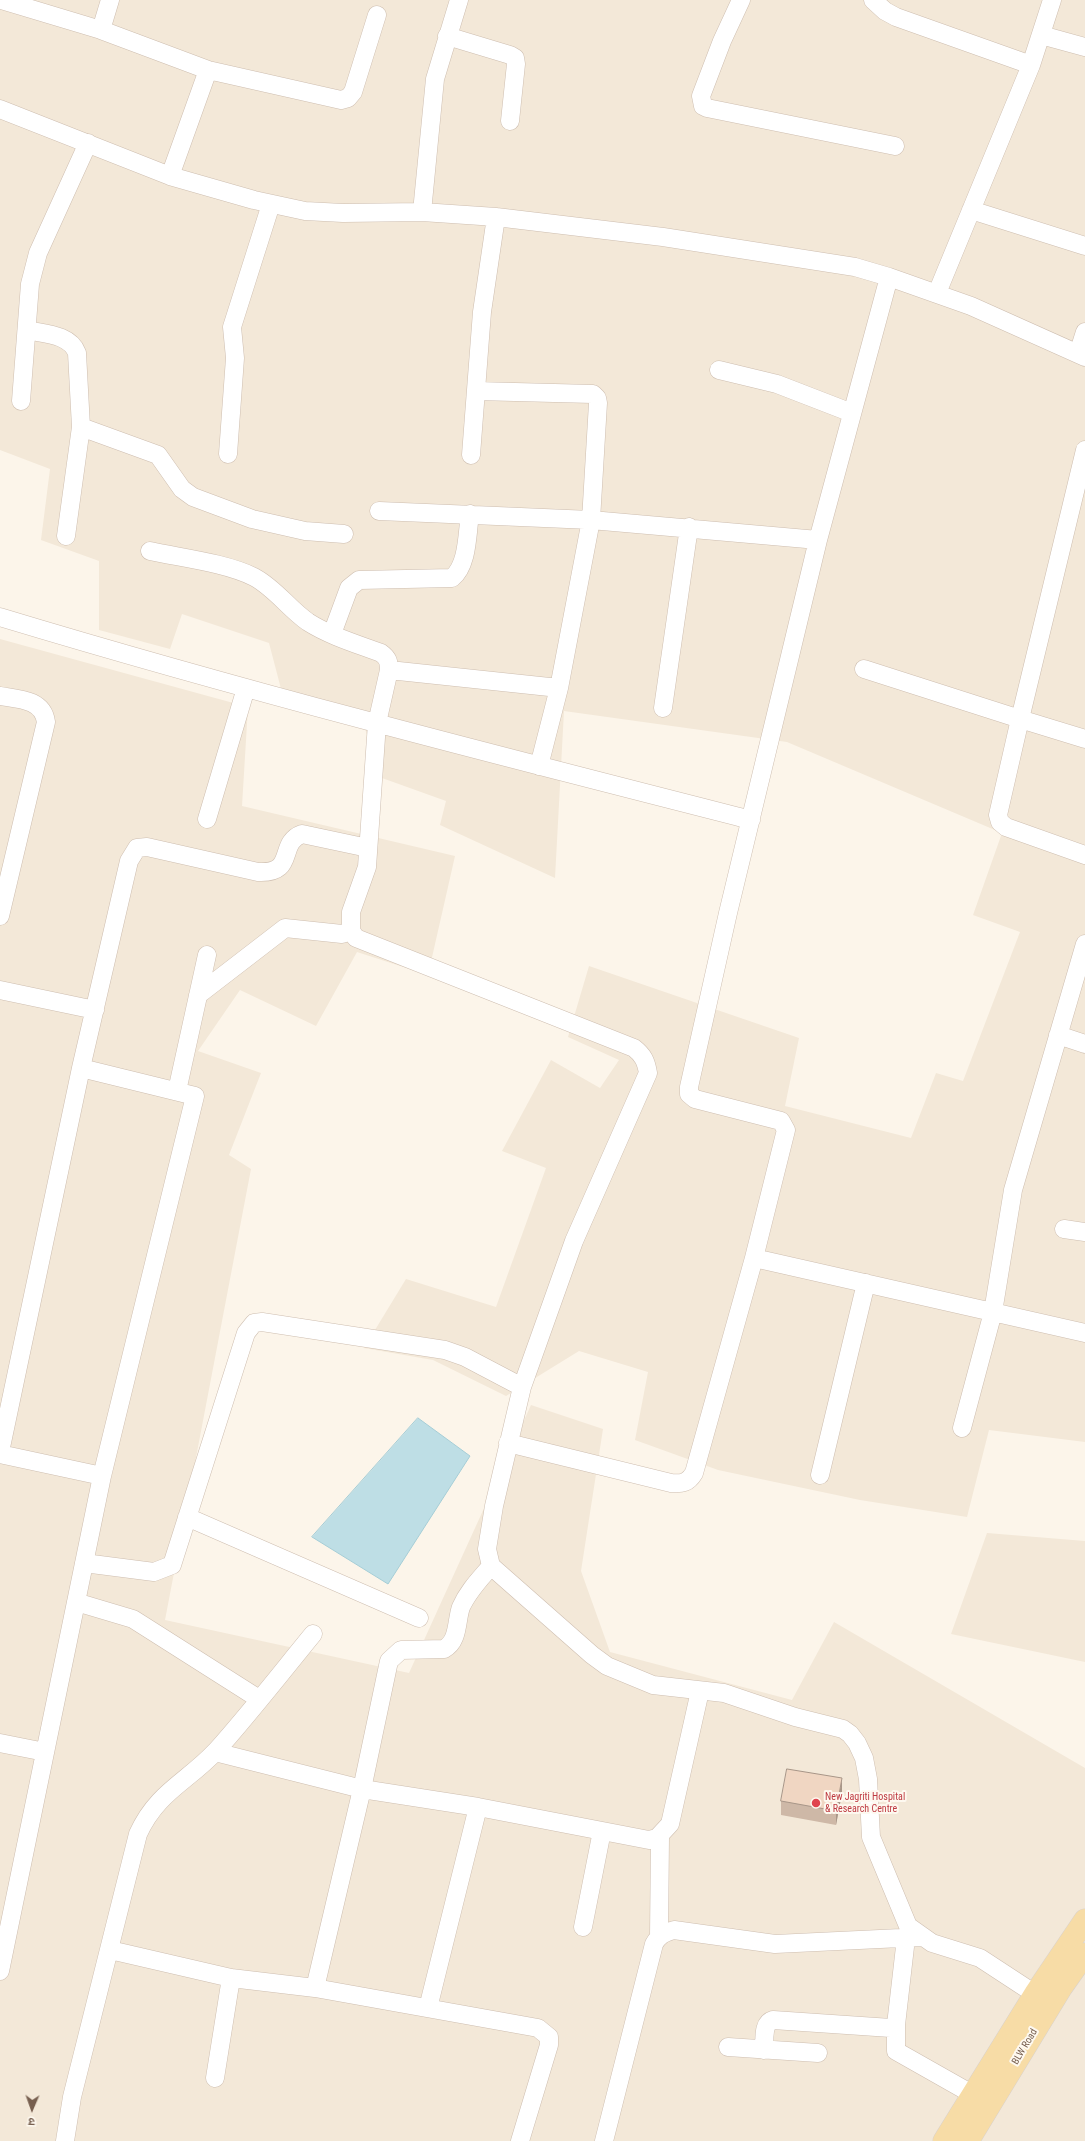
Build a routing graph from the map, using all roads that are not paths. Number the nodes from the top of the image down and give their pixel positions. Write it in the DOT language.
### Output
graph roads {
  1 [pos="1,0"];
  2 [pos="110,0"];
  3 [pos="459,0"];
  4 [pos="741,0"];
  5 [pos="873,0"];
  6 [pos="1052,0"];
  7 [pos="377,15"];
  8 [pos="101,30"];
  9 [pos="1041,35"];
  10 [pos="447,36"];
  11 [pos="1085,47"];
  12 [pos="1031,65"];
  13 [pos="208,70"];
  14 [pos="0,109"];
  15 [pos="510,121"];
  16 [pos="88,143"];
  17 [pos="895,146"];
  18 [pos="170,176"];
  19 [pos="271,204"];
  20 [pos="971,210"];
  21 [pos="422,212"];
  22 [pos="496,217"];
  23 [pos="1085,246"];
  24 [pos="890,277"];
  25 [pos="937,293"];
  26 [pos="26,330"];
  27 [pos="1085,332"];
  28 [pos="1082,356"];
  29 [pos="719,370"];
  30 [pos="476,391"];
  31 [pos="22,401"];
  32 [pos="852,413"];
  33 [pos="81,427"];
  34 [pos="1085,450"];
  35 [pos="228,454"];
  36 [pos="471,455"];
  37 [pos="379,511"];
  38 [pos="470,514"];
  39 [pos="591,520"];
  40 [pos="689,527"];
  41 [pos="344,534"];
  42 [pos="66,536"];
  43 [pos="818,540"];
  44 [pos="150,551"];
  45 [pos="0,617"];
  46 [pos="332,634"];
  47 [pos="389,670"];
  48 [pos="864,670"];
  49 [pos="246,688"];
  50 [pos="559,688"];
  51 [pos="0,696"];
  52 [pos="663,708"];
  53 [pos="1020,719"];
  54 [pos="377,723"];
  55 [pos="1085,739"];
  56 [pos="539,766"];
  57 [pos="207,819"];
  58 [pos="751,820"];
  59 [pos="368,848"];
  60 [pos="1085,855"];
  61 [pos="0,916"];
  62 [pos="352,930"];
  63 [pos="1085,944"];
  64 [pos="207,955"];
  65 [pos="0,990"];
  66 [pos="198,995"];
  67 [pos="95,1010"];
  68 [pos="1058,1035"];
  69 [pos="1085,1044"];
  70 [pos="81,1068"];
  71 [pos="177,1091"];
  72 [pos="1064,1229"];
  73 [pos="1085,1232"];
  74 [pos="754,1258"];
  75 [pos="866,1283"];
  76 [pos="993,1312"];
  77 [pos="1085,1333"];
  78 [pos="522,1387"];
  79 [pos="962,1428"];
  80 [pos="508,1443"];
  81 [pos="0,1453"];
  82 [pos="820,1475"];
  83 [pos="102,1476"];
  84 [pos="187,1517"];
  85 [pos="84,1562"];
  86 [pos="491,1566"];
  87 [pos="76,1602"];
  88 [pos="419,1618"];
  89 [pos="313,1634"];
  90 [pos="700,1691"];
  91 [pos="259,1699"];
  92 [pos="0,1743"];
  93 [pos="45,1752"];
  94 [pos="215,1752"];
  95 [pos="362,1789"];
  96 [pos="478,1807"];
  97 [pos="602,1831"];
  98 [pos="660,1836"];
  99 [pos="6,1919"];
  100 [pos="1085,1920"];
  101 [pos="583,1927"];
  102 [pos="659,1937"];
  103 [pos="914,1937"];
  104 [pos="110,1950"];
  105 [pos="1085,1954"];
  106 [pos="0,1971"];
  107 [pos="231,1978"];
  108 [pos="315,1988"];
  109 [pos="1035,1994"];
  110 [pos="428,2008"];
  111 [pos="896,2025"];
  112 [pos="1024,2030"];
  113 [pos="728,2047"];
  114 [pos="764,2050"];
  115 [pos="818,2053"];
  116 [pos="214,2078"];
  117 [pos="972,2094"];
  118 [pos="65,2141"];
  119 [pos="520,2141"];
  120 [pos="604,2141"];
  121 [pos="944,2141"];
  122 [pos="968,2141"];
  1 -- 8 [label="street"];
  2 -- 8 [label="street"];
  3 -- 10 [label="street"];
  4 -- 17 [label="street"];
  5 -- 12 [label="street"];
  6 -- 9 [label="street"];
  7 -- 13 [label="street"];
  8 -- 13 [label="street"];
  9 -- 11 [label="street"];
  9 -- 12 [label="street"];
  10 -- 15 [label="street"];
  10 -- 21 [label="street"];
  12 -- 20 [label="street"];
  13 -- 18 [label="street"];
  14 -- 16 [label="street"];
  16 -- 18 [label="street"];
  16 -- 26 [label="street"];
  18 -- 19 [label="street"];
  19 -- 21 [label="street"];
  19 -- 35 [label="street"];
  20 -- 23 [label="street"];
  20 -- 25 [label="street"];
  21 -- 22 [label="street"];
  22 -- 24 [label="street"];
  22 -- 30 [label="street"];
  24 -- 25 [label="street"];
  24 -- 32 [label="street"];
  25 -- 28 [label="street"];
  26 -- 31 [label="street"];
  26 -- 33 [label="street"];
  27 -- 28 [label="street"];
  29 -- 32 [label="street"];
  30 -- 36 [label="street"];
  30 -- 39 [label="street"];
  32 -- 43 [label="street"];
  33 -- 41 [label="street"];
  33 -- 42 [label="street"];
  34 -- 53 [label="street"];
  37 -- 38 [label="street"];
  38 -- 39 [label="street"];
  38 -- 46 [label="street"];
  39 -- 40 [label="street"];
  39 -- 50 [label="street"];
  40 -- 43 [label="street"];
  40 -- 52 [label="street"];
  43 -- 58 [label="street"];
  44 -- 46 [label="street"];
  45 -- 49 [label="street"];
  46 -- 47 [label="street"];
  47 -- 50 [label="street"];
  47 -- 54 [label="street"];
  48 -- 53 [label="street"];
  49 -- 54 [label="street"];
  49 -- 57 [label="street"];
  50 -- 56 [label="street"];
  51 -- 61 [label="street"];
  53 -- 55 [label="street"];
  53 -- 60 [label="street"];
  54 -- 56 [label="street"];
  54 -- 59 [label="street"];
  56 -- 58 [label="street"];
  58 -- 74 [label="street"];
  59 -- 62 [label="street"];
  59 -- 67 [label="street"];
  62 -- 66 [label="street"];
  62 -- 78 [label="street"];
  63 -- 68 [label="street"];
  64 -- 66 [label="street"];
  65 -- 67 [label="street"];
  66 -- 71 [label="street"];
  67 -- 70 [label="street"];
  68 -- 69 [label="street"];
  68 -- 76 [label="street"];
  70 -- 71 [label="street"];
  70 -- 81 [label="street"];
  71 -- 83 [label="street"];
  72 -- 73 [label="street"];
  74 -- 75 [label="street"];
  74 -- 80 [label="street"];
  75 -- 76 [label="street"];
  75 -- 82 [label="street"];
  76 -- 77 [label="street"];
  76 -- 79 [label="street"];
  78 -- 80 [label="street"];
  78 -- 84 [label="street"];
  80 -- 86 [label="street"];
  81 -- 83 [label="street"];
  83 -- 85 [label="street"];
  84 -- 85 [label="street"];
  84 -- 88 [label="street"];
  85 -- 87 [label="street"];
  86 -- 90 [label="street"];
  86 -- 95 [label="street"];
  87 -- 91 [label="street"];
  87 -- 93 [label="street"];
  89 -- 91 [label="street"];
  90 -- 98 [label="street"];
  90 -- 103 [label="street"];
  91 -- 94 [label="street"];
  92 -- 93 [label="street"];
  93 -- 99 [label="street"];
  94 -- 95 [label="street"];
  94 -- 104 [label="street"];
  95 -- 96 [label="street"];
  95 -- 108 [label="street"];
  96 -- 97 [label="street"];
  96 -- 110 [label="street"];
  97 -- 98 [label="street"];
  97 -- 101 [label="street"];
  98 -- 102 [label="street"];
  99 -- 106 [label="street"];
  100 -- 109 [label="main road"];
  102 -- 103 [label="street"];
  102 -- 120 [label="street"];
  103 -- 109 [label="street"];
  103 -- 111 [label="street"];
  104 -- 107 [label="street"];
  104 -- 118 [label="street"];
  105 -- 112 [label="main road, BLW Road"];
  107 -- 108 [label="street"];
  107 -- 116 [label="street"];
  108 -- 110 [label="street"];
  109 -- 112 [label="main road"];
  110 -- 119 [label="street"];
  111 -- 114 [label="street"];
  111 -- 117 [label="street"];
  112 -- 117 [label="main road"];
  112 -- 122 [label="main road, BLW Road"];
  113 -- 114 [label="street"];
  114 -- 115 [label="street"];
  117 -- 121 [label="main road"];
}
